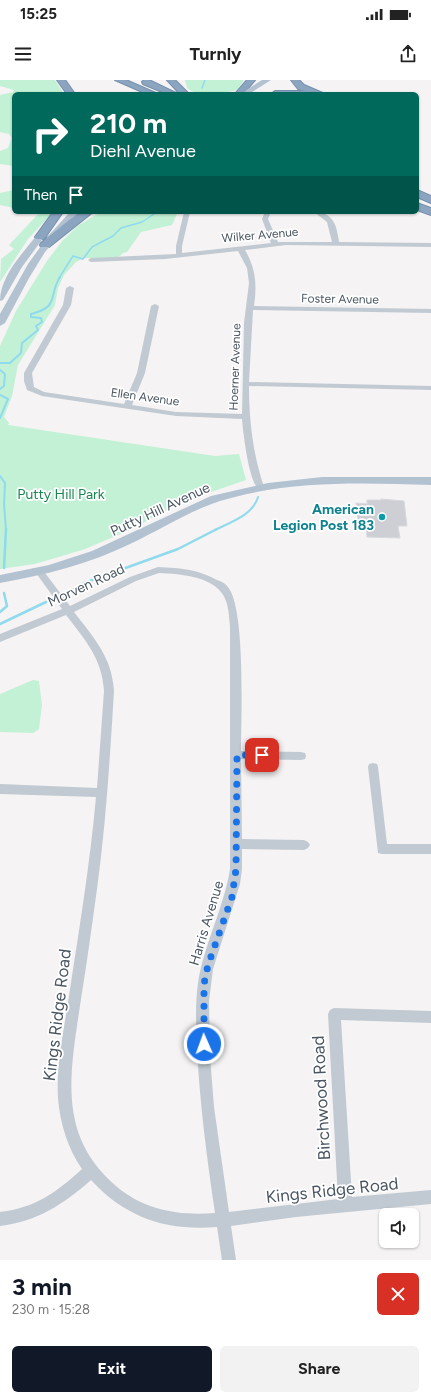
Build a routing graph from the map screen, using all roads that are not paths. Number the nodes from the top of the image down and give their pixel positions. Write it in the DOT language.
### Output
graph roads {
  1 [pos="61,80"];
  2 [pos="119,80"];
  3 [pos="140,80"];
  4 [pos="171,80"];
  5 [pos="251,80"];
  6 [pos="295,80"];
  7 [pos="270,82"];
  8 [pos="70,92"];
  9 [pos="149,92"];
  10 [pos="169,92"];
  11 [pos="182,92"];
  12 [pos="241,92"];
  13 [pos="248,92"];
  14 [pos="258,92"];
  15 [pos="315,92"];
  16 [pos="419,195"];
  17 [pos="431,201"];
  18 [pos="419,208"];
  19 [pos="431,212"];
  20 [pos="57,214"];
  21 [pos="63,214"];
  22 [pos="73,214"];
  23 [pos="85,214"];
  24 [pos="187,214"];
  25 [pos="267,214"];
  26 [pos="322,214"];
  27 [pos="43,241"];
  28 [pos="275,244"];
  29 [pos="336,244"];
  30 [pos="431,245"];
  31 [pos="241,249"];
  32 [pos="179,255"];
  33 [pos="91,260"];
  34 [pos="70,288"];
  35 [pos="0,298"];
  36 [pos="155,306"];
  37 [pos="249,308"];
  38 [pos="431,311"];
  39 [pos="0,322"];
  40 [pos="246,384"];
  41 [pos="431,388"];
  42 [pos="127,407"];
  43 [pos="245,417"];
  44 [pos="431,481"];
  45 [pos="260,487"];
  46 [pos="39,571"];
  47 [pos="186,571"];
  48 [pos="0,579"];
  49 [pos="67,611"];
  50 [pos="0,638"];
  51 [pos="237,755"];
  52 [pos="301,756"];
  53 [pos="373,766"];
  54 [pos="0,789"];
  55 [pos="102,793"];
  56 [pos="237,844"];
  57 [pos="304,845"];
  58 [pos="431,849"];
  59 [pos="431,1017"];
  60 [pos="91,1171"];
  61 [pos="431,1197"];
  62 [pos="345,1204"];
  63 [pos="0,1219"];
  64 [pos="223,1219"];
  65 [pos="229,1260"];
  1 -- 8 [label="highway"];
  2 -- 9 [label="highway"];
  3 -- 10 [label="highway"];
  4 -- 11 [label="highway"];
  5 -- 12 [label="highway"];
  6 -- 15 [label="highway"];
  7 -- 13 [label="main road"];
  7 -- 14 [label="main road"];
  16 -- 17 [label="highway"];
  18 -- 19 [label="highway"];
  20 -- 27 [label="highway"];
  21 -- 27 [label="main road"];
  22 -- 27 [label="main road"];
  23 -- 27 [label="highway"];
  24 -- 32 [label="street"];
  25 -- 28 [label="street"];
  26 -- 29 [label="street"];
  27 -- 35 [label="main road"];
  27 -- 39 [label="main road"];
  28 -- 29 [label="street, Wilker Avenue"];
  28 -- 31 [label="street, Wilker Avenue"];
  29 -- 30 [label="street, Wilker Avenue"];
  31 -- 32 [label="street, Wilker Avenue"];
  31 -- 37 [label="street, Hoerner Avenue"];
  32 -- 33 [label="street, Wilker Avenue"];
  34 -- 42 [label="street, Ellen Avenue"];
  36 -- 42 [label="street"];
  37 -- 38 [label="street, Foster Avenue"];
  37 -- 40 [label="street, Hoerner Avenue"];
  40 -- 41 [label="street"];
  40 -- 43 [label="street, Hoerner Avenue"];
  42 -- 43 [label="street, Ellen Avenue"];
  43 -- 45 [label="street, Hoerner Avenue"];
  44 -- 45 [label="main road, Putty Hill Avenue"];
  45 -- 46 [label="main road, Putty Hill Avenue"];
  46 -- 48 [label="main road, Putty Hill Avenue"];
  46 -- 49 [label="street, Kings Ridge Road"];
  47 -- 49 [label="street, Morven Road"];
  47 -- 51 [label="street, Harris Avenue"];
  49 -- 50 [label="street, Morven Road"];
  49 -- 55 [label="street, Kings Ridge Road"];
  51 -- 52 [label="street"];
  51 -- 56 [label="street, Harris Avenue"];
  53 -- 58 [label="street"];
  54 -- 55 [label="street"];
  55 -- 60 [label="street, Kings Ridge Road"];
  56 -- 57 [label="street"];
  56 -- 64 [label="street, Harris Avenue"];
  59 -- 62 [label="street, Birchwood Road"];
  60 -- 63 [label="street"];
  60 -- 64 [label="street, Kings Ridge Road"];
  61 -- 62 [label="street, Kings Ridge Road"];
  62 -- 64 [label="street, Kings Ridge Road"];
  64 -- 65 [label="street, Harris Avenue"];
}
